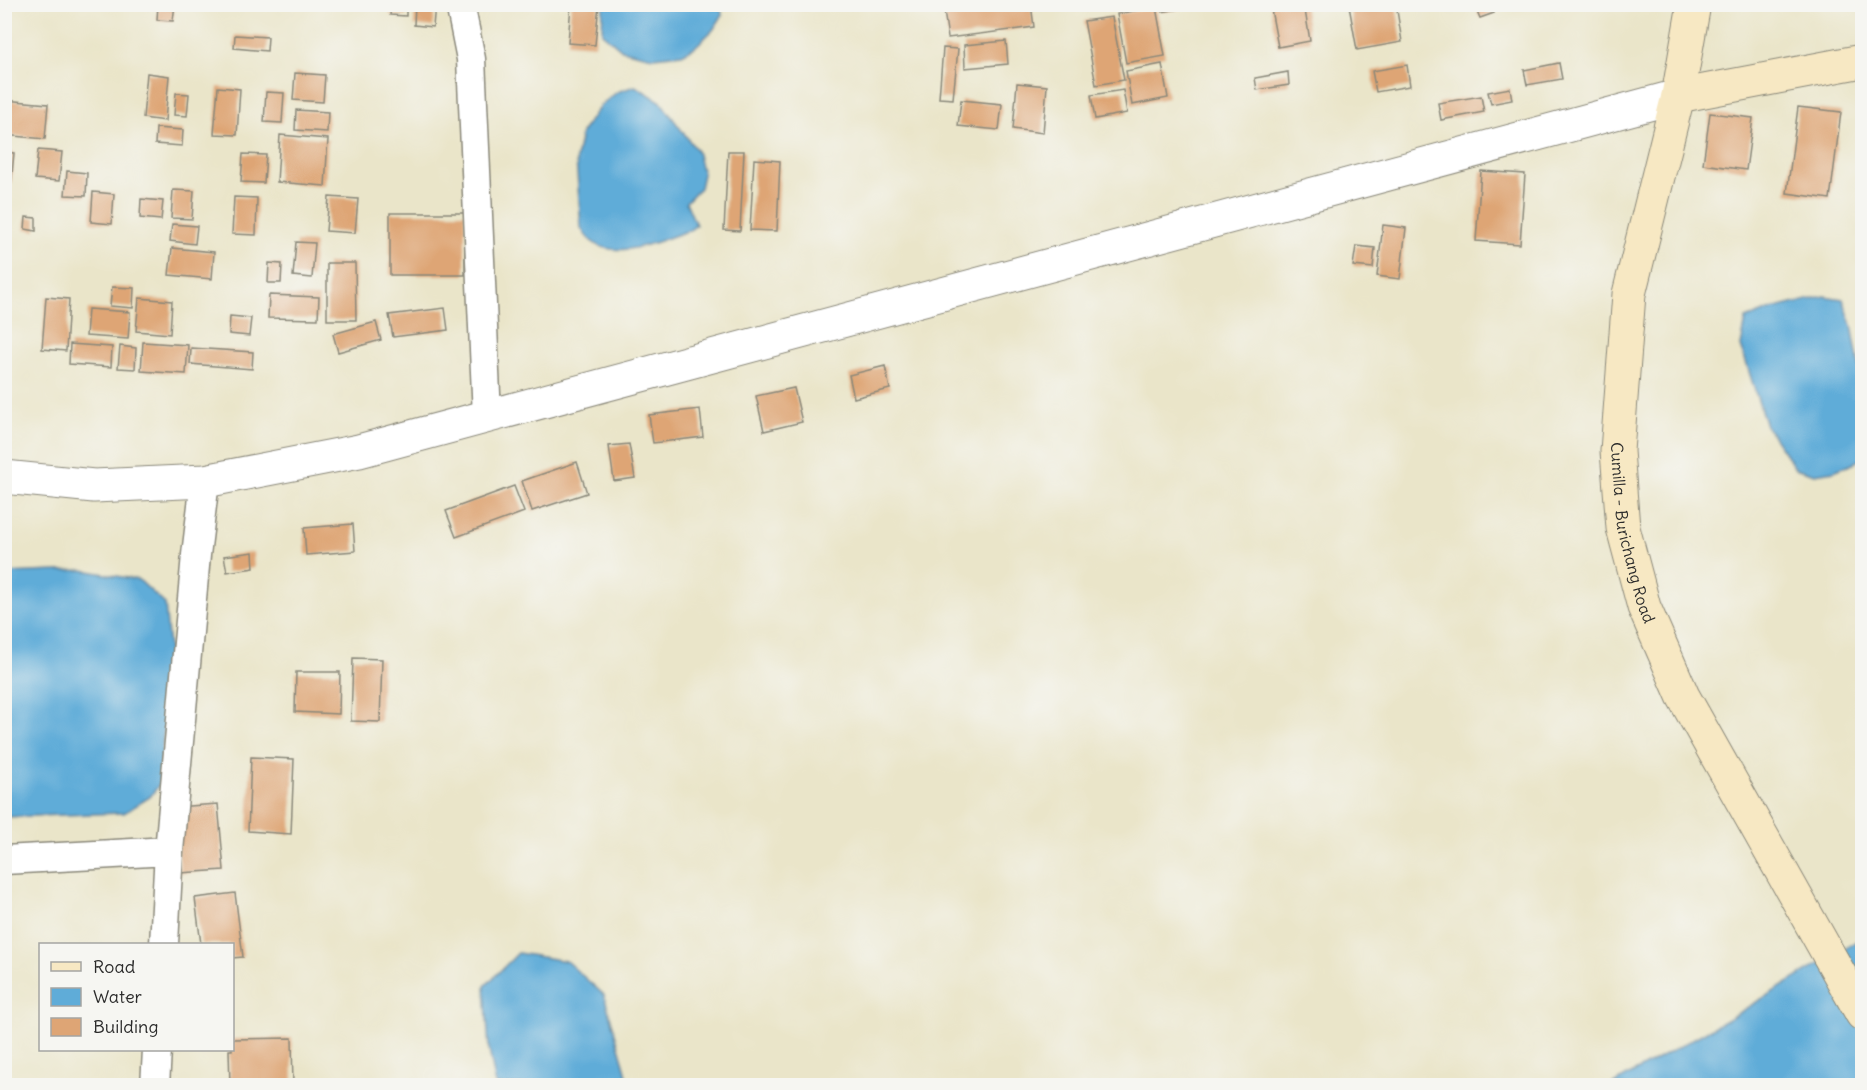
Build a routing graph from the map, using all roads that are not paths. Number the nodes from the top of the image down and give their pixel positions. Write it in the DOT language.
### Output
graph roads {
  1 [pos="460,4"];
  2 [pos="1694,4"];
  3 [pos="1863,61"];
  4 [pos="1678,96"];
  5 [pos="487,416"];
  6 [pos="4,477"];
  7 [pos="205,481"];
  8 [pos="170,851"];
  9 [pos="4,860"];
  10 [pos="164,943"];
  11 [pos="1863,1014"];
  12 [pos="157,1051"];
  13 [pos="155,1086"];
  1 -- 5 [label="street"];
  2 -- 4 [label="main road, Cumilla - Burichang Road"];
  3 -- 4 [label="main road"];
  4 -- 5 [label="street"];
  4 -- 11 [label="main road, Cumilla - Burichang Road"];
  5 -- 7 [label="street"];
  6 -- 7 [label="street"];
  7 -- 8 [label="street"];
  8 -- 9 [label="street"];
  8 -- 10 [label="street"];
  12 -- 13 [label="street"];
}
